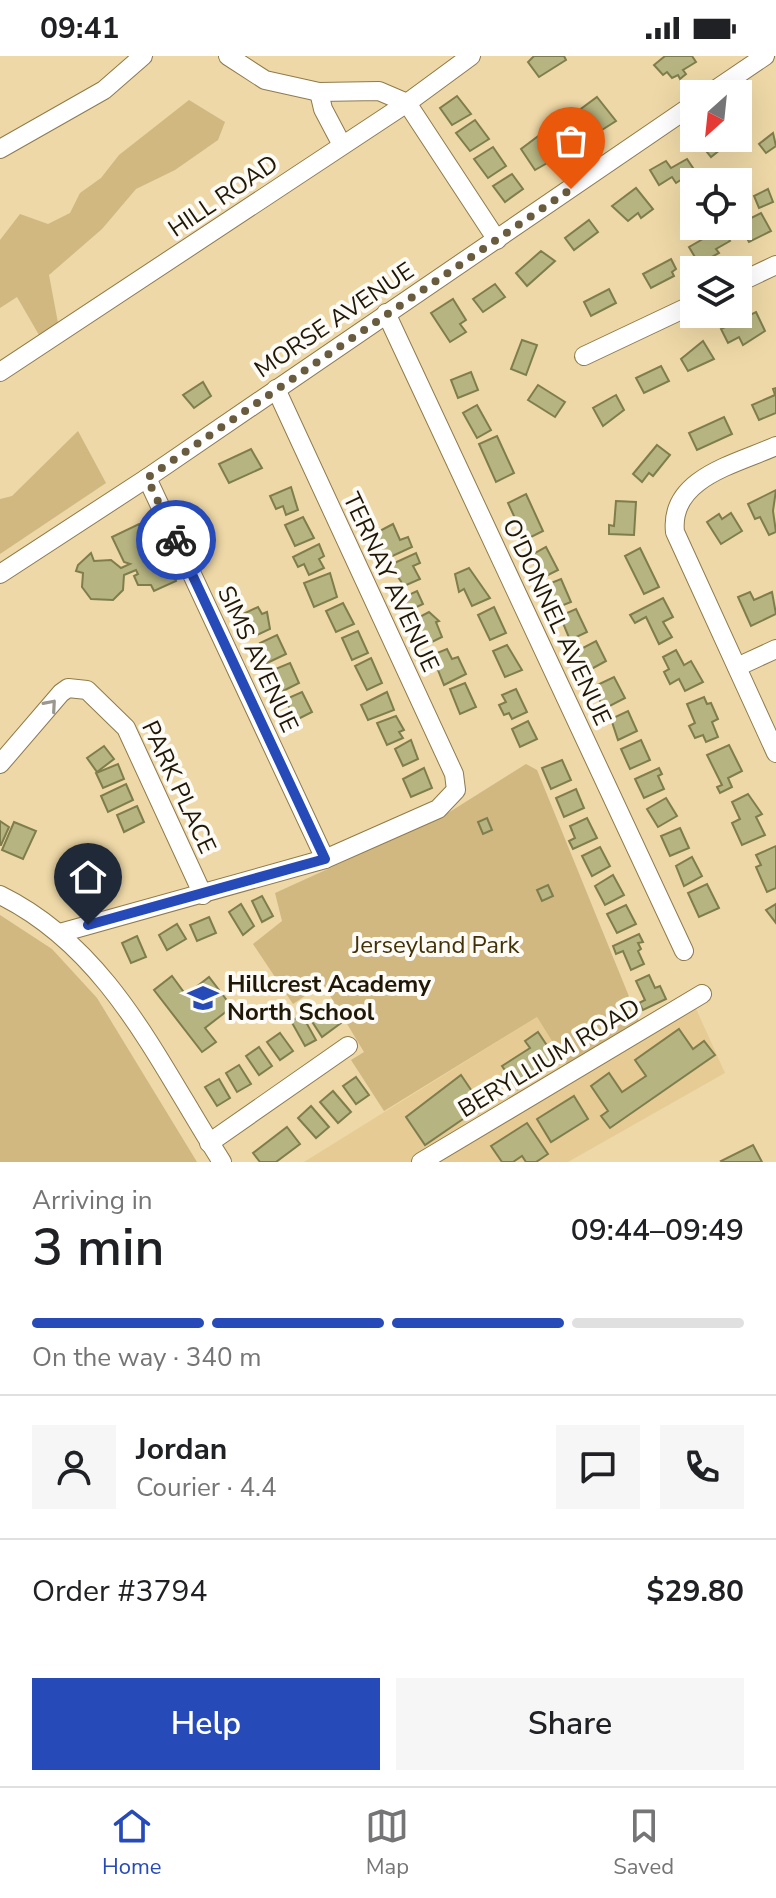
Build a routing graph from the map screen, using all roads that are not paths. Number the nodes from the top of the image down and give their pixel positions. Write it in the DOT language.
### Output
graph roads {
  1 [pos="143,56"];
  2 [pos="228,56"];
  3 [pos="471,56"];
  4 [pos="765,56"];
  5 [pos="730,80"];
  6 [pos="319,92"];
  7 [pos="407,103"];
  8 [pos="680,114"];
  9 [pos="342,145"];
  10 [pos="0,149"];
  11 [pos="497,240"];
  12 [pos="776,265"];
  13 [pos="752,276"];
  14 [pos="680,311"];
  15 [pos="386,313"];
  16 [pos="584,356"];
  17 [pos="0,372"];
  18 [pos="276,389"];
  19 [pos="776,446"];
  20 [pos="147,478"];
  21 [pos="0,574"];
  22 [pos="776,649"];
  23 [pos="737,667"];
  24 [pos="776,753"];
  25 [pos="0,764"];
  26 [pos="325,859"];
  27 [pos="0,895"];
  28 [pos="203,895"];
  29 [pos="60,933"];
  30 [pos="684,951"];
  31 [pos="702,994"];
  32 [pos="348,1046"];
  33 [pos="209,1143"];
  34 [pos="222,1162"];
  35 [pos="421,1162"];
  1 -- 10 [label="street"];
  2 -- 6 [label="street"];
  3 -- 7 [label="street, HILL ROAD"];
  4 -- 5 [label="street"];
  6 -- 7 [label="street"];
  6 -- 9 [label="street"];
  7 -- 9 [label="street, HILL ROAD"];
  7 -- 11 [label="street"];
  8 -- 11 [label="street, MORSE AVENUE"];
  9 -- 17 [label="street, HILL ROAD"];
  11 -- 15 [label="street, MORSE AVENUE"];
  12 -- 13 [label="street"];
  14 -- 16 [label="street"];
  15 -- 18 [label="street, MORSE AVENUE"];
  15 -- 30 [label="street, O'DONNEL AVENUE"];
  18 -- 20 [label="street, MORSE AVENUE"];
  18 -- 26 [label="street, TERNAY AVENUE"];
  19 -- 23 [label="street"];
  20 -- 21 [label="street, MORSE AVENUE"];
  20 -- 26 [label="street, SIMS AVENUE"];
  22 -- 23 [label="street"];
  23 -- 24 [label="street"];
  25 -- 28 [label="street, PARK PLACE, one-way"];
  26 -- 28 [label="street"];
  27 -- 29 [label="street"];
  28 -- 29 [label="street"];
  29 -- 33 [label="street"];
  31 -- 35 [label="street, BERYLLIUM ROAD"];
  32 -- 33 [label="street"];
  33 -- 34 [label="street"];
}
